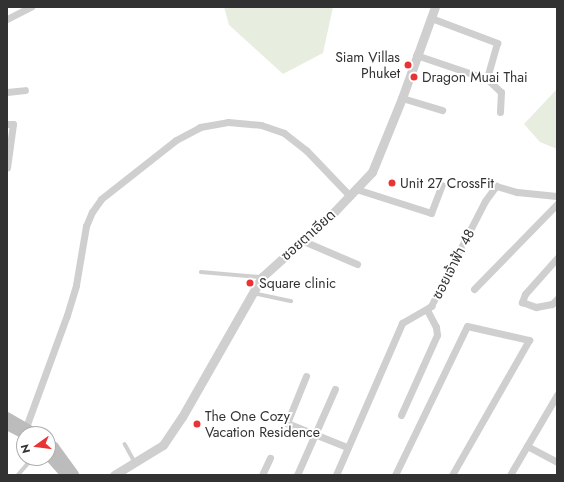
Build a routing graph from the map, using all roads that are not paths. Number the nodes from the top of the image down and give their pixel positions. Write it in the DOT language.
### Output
graph roads {
  1 [pos="31,7"];
  2 [pos="435,7"];
  3 [pos="431,18"];
  4 [pos="7,20"];
  5 [pos="416,55"];
  6 [pos="487,79"];
  7 [pos="25,90"];
  8 [pos="7,92"];
  9 [pos="402,98"];
  10 [pos="442,110"];
  11 [pos="500,112"];
  12 [pos="7,124"];
  13 [pos="7,168"];
  14 [pos="442,185"];
  15 [pos="353,192"];
  16 [pos="557,196"];
  17 [pos="557,204"];
  18 [pos="301,240"];
  19 [pos="557,258"];
  20 [pos="357,264"];
  21 [pos="201,272"];
  22 [pos="262,277"];
  23 [pos="474,289"];
  24 [pos="252,293"];
  25 [pos="557,299"];
  26 [pos="291,301"];
  27 [pos="427,310"];
  28 [pos="306,376"];
  29 [pos="335,389"];
  30 [pos="557,395"];
  31 [pos="401,416"];
  32 [pos="7,417"];
  33 [pos="19,426"];
  34 [pos="26,426"];
  35 [pos="314,434"];
  36 [pos="125,444"];
  37 [pos="527,446"];
  38 [pos="347,447"];
  39 [pos="56,450"];
  40 [pos="270,458"];
  41 [pos="136,462"];
  42 [pos="557,462"];
  43 [pos="56,464"];
  44 [pos="25,466"];
  45 [pos="18,475"];
  46 [pos="66,475"];
  47 [pos="74,475"];
  48 [pos="114,475"];
  49 [pos="262,475"];
  50 [pos="297,475"];
  51 [pos="336,475"];
  52 [pos="395,475"];
  53 [pos="452,475"];
  54 [pos="510,475"];
  1 -- 4 [label="street"];
  2 -- 3 [label="street, ซอยตาเอียด"];
  3 -- 5 [label="street, ซอยตาเอียด"];
  3 -- 6 [label="street"];
  5 -- 6 [label="street"];
  5 -- 9 [label="street, ซอยตาเอียด"];
  6 -- 11 [label="street"];
  7 -- 8 [label="street"];
  9 -- 10 [label="street"];
  9 -- 15 [label="street, ซอยตาเอียด"];
  12 -- 13 [label="street"];
  14 -- 15 [label="street"];
  15 -- 18 [label="street, ซอยตาเอียด"];
  15 -- 34 [label="street"];
  16 -- 27 [label="street, ซอยเจ้าฟ้า 48"];
  17 -- 23 [label="street"];
  18 -- 20 [label="street"];
  18 -- 22 [label="street, ซอยตาเอียด"];
  19 -- 25 [label="street"];
  21 -- 22 [label="lane"];
  22 -- 24 [label="street, ซอยตาเอียด"];
  24 -- 26 [label="lane"];
  24 -- 41 [label="street, ซอยตาเอียด"];
  27 -- 31 [label="street"];
  27 -- 38 [label="street, ซอยเจ้าฟ้า 48"];
  28 -- 35 [label="street"];
  29 -- 35 [label="street"];
  30 -- 37 [label="street"];
  32 -- 33 [label="main road"];
  35 -- 38 [label="street"];
  35 -- 50 [label="street"];
  36 -- 41 [label="lane"];
  37 -- 42 [label="street"];
  37 -- 54 [label="street"];
  38 -- 51 [label="street, ซอยเจ้าฟ้า 48"];
  39 -- 47 [label="main road"];
  40 -- 49 [label="street"];
  41 -- 48 [label="street, ซอยตาเอียด"];
  43 -- 46 [label="main road"];
  44 -- 45 [label="lane"];
  52 -- 53 [label="street"];
}
